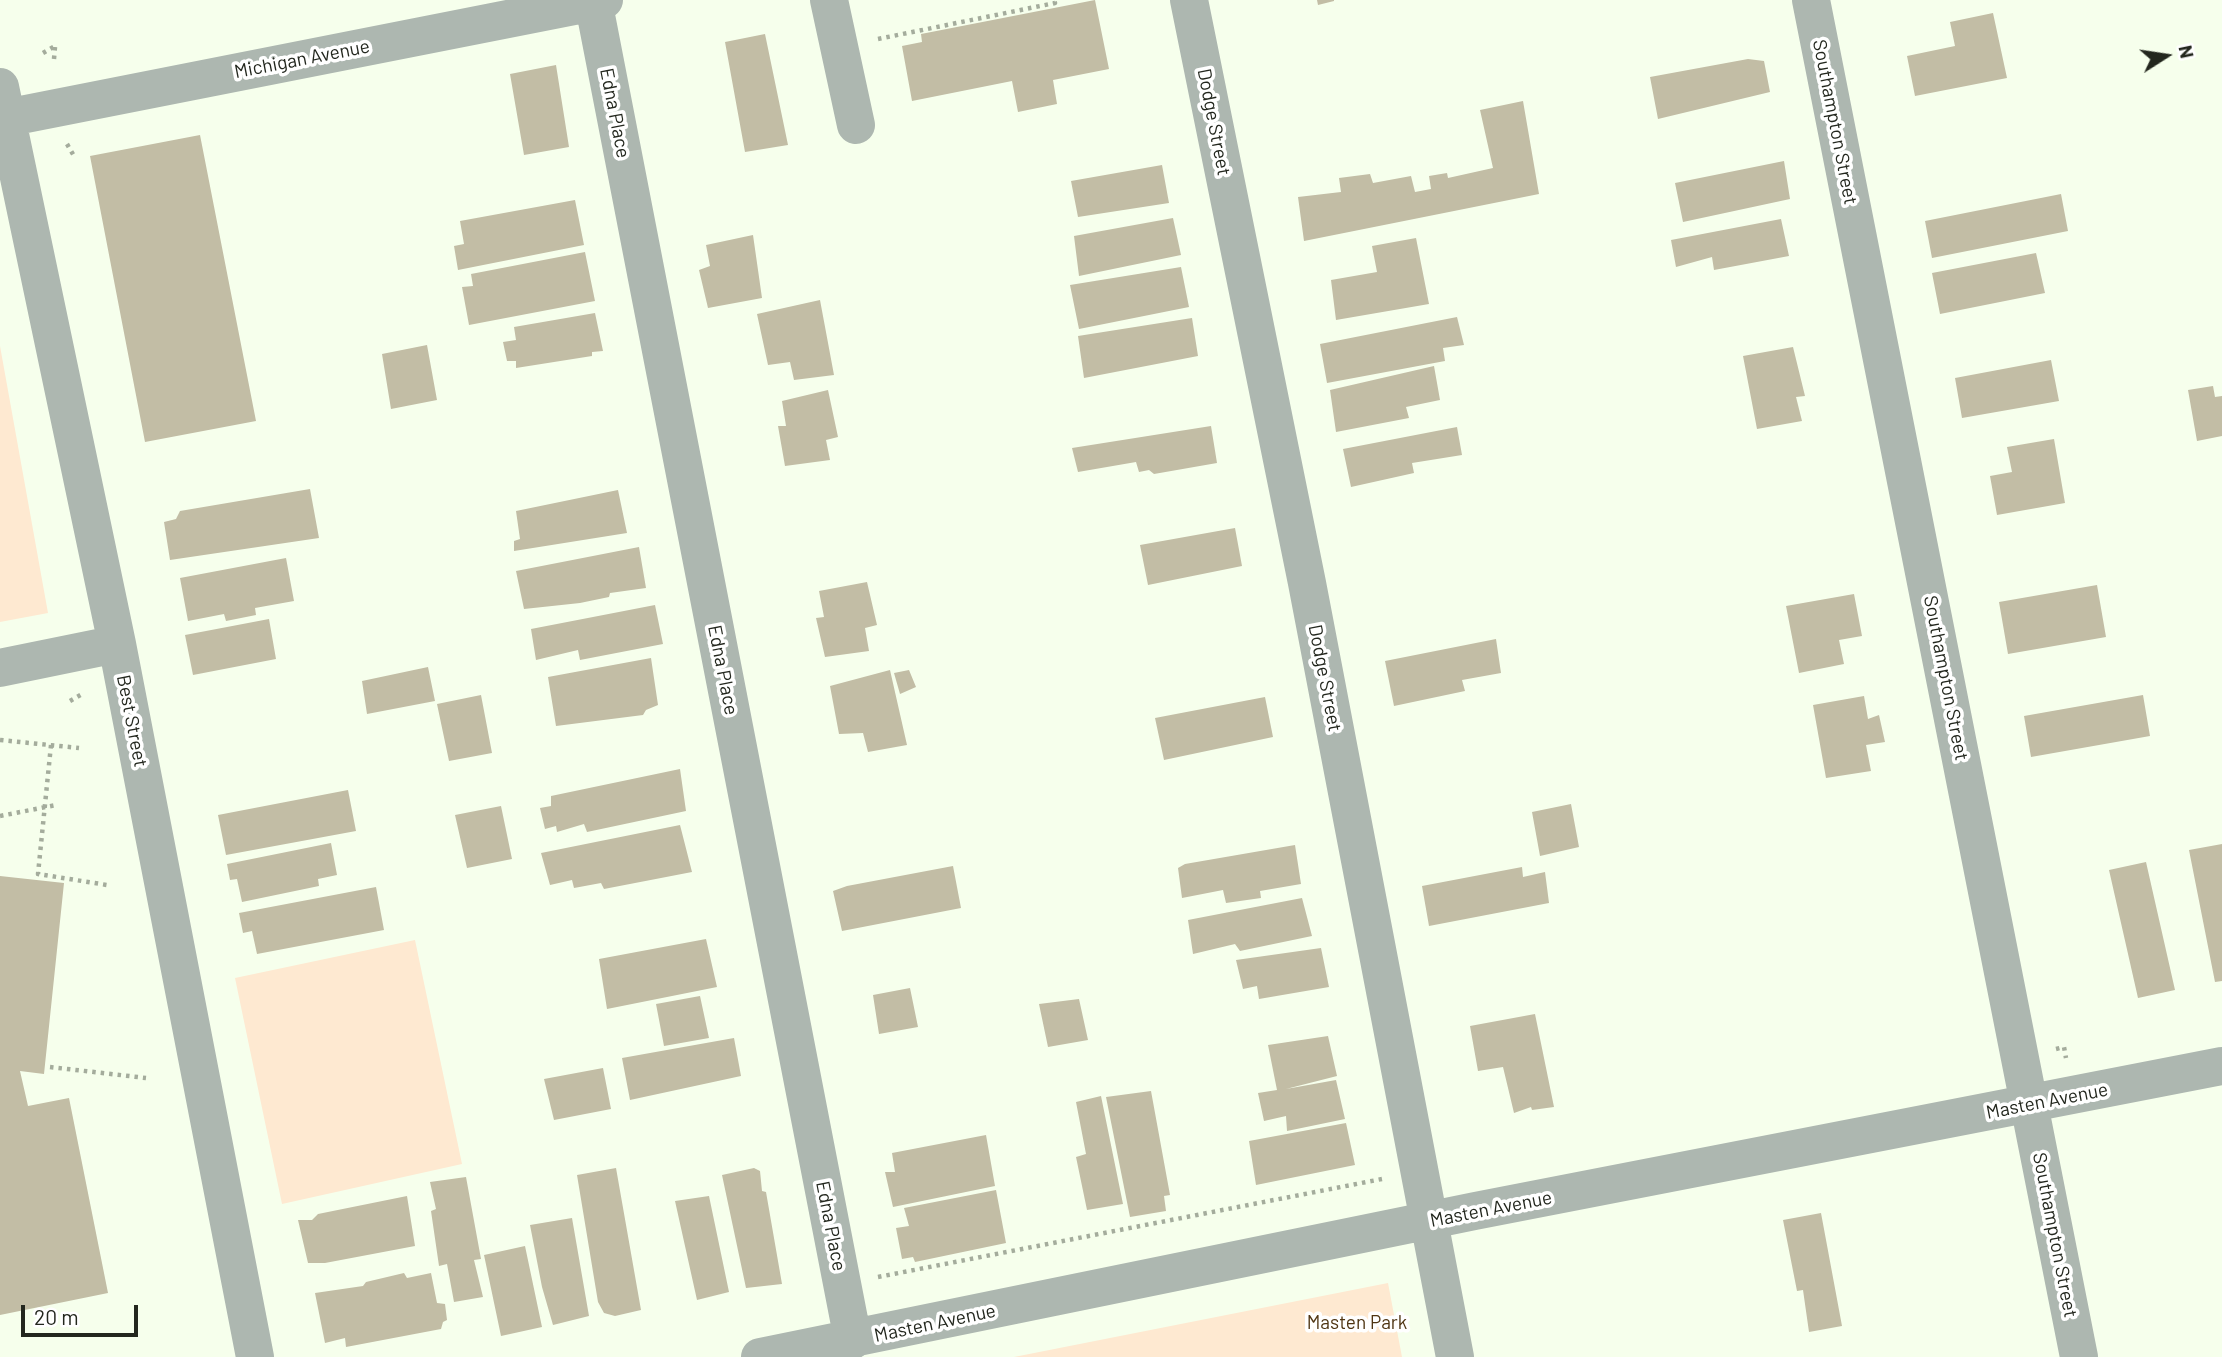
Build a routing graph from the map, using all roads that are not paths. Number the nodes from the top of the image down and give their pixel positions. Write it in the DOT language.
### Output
graph roads {
  1 [pos="829,0"];
  2 [pos="1189,0"];
  3 [pos="1811,0"];
  4 [pos="596,1"];
  5 [pos="2,108"];
  6 [pos="856,125"];
  7 [pos="117,644"];
  8 [pos="0,668"];
  9 [pos="2222,1066"];
  10 [pos="2030,1105"];
  11 [pos="1428,1221"];
  12 [pos="853,1340"];
  13 [pos="255,1357"];
  14 [pos="760,1357"];
  15 [pos="1455,1357"];
  16 [pos="2079,1357"];
  1 -- 6 [label="street"];
  2 -- 11 [label="street, Dodge Street"];
  3 -- 10 [label="street, Southampton Street"];
  4 -- 5 [label="street, Michigan Avenue"];
  4 -- 12 [label="street, Edna Place"];
  5 -- 7 [label="street, Best Street"];
  7 -- 8 [label="street"];
  7 -- 13 [label="street, Best Street"];
  9 -- 10 [label="street, Masten Avenue"];
  10 -- 11 [label="street, Masten Avenue"];
  10 -- 16 [label="street, Southampton Street"];
  11 -- 12 [label="street, Masten Avenue"];
  11 -- 15 [label="street, Dodge Street"];
  12 -- 14 [label="street, Masten Avenue"];
}
